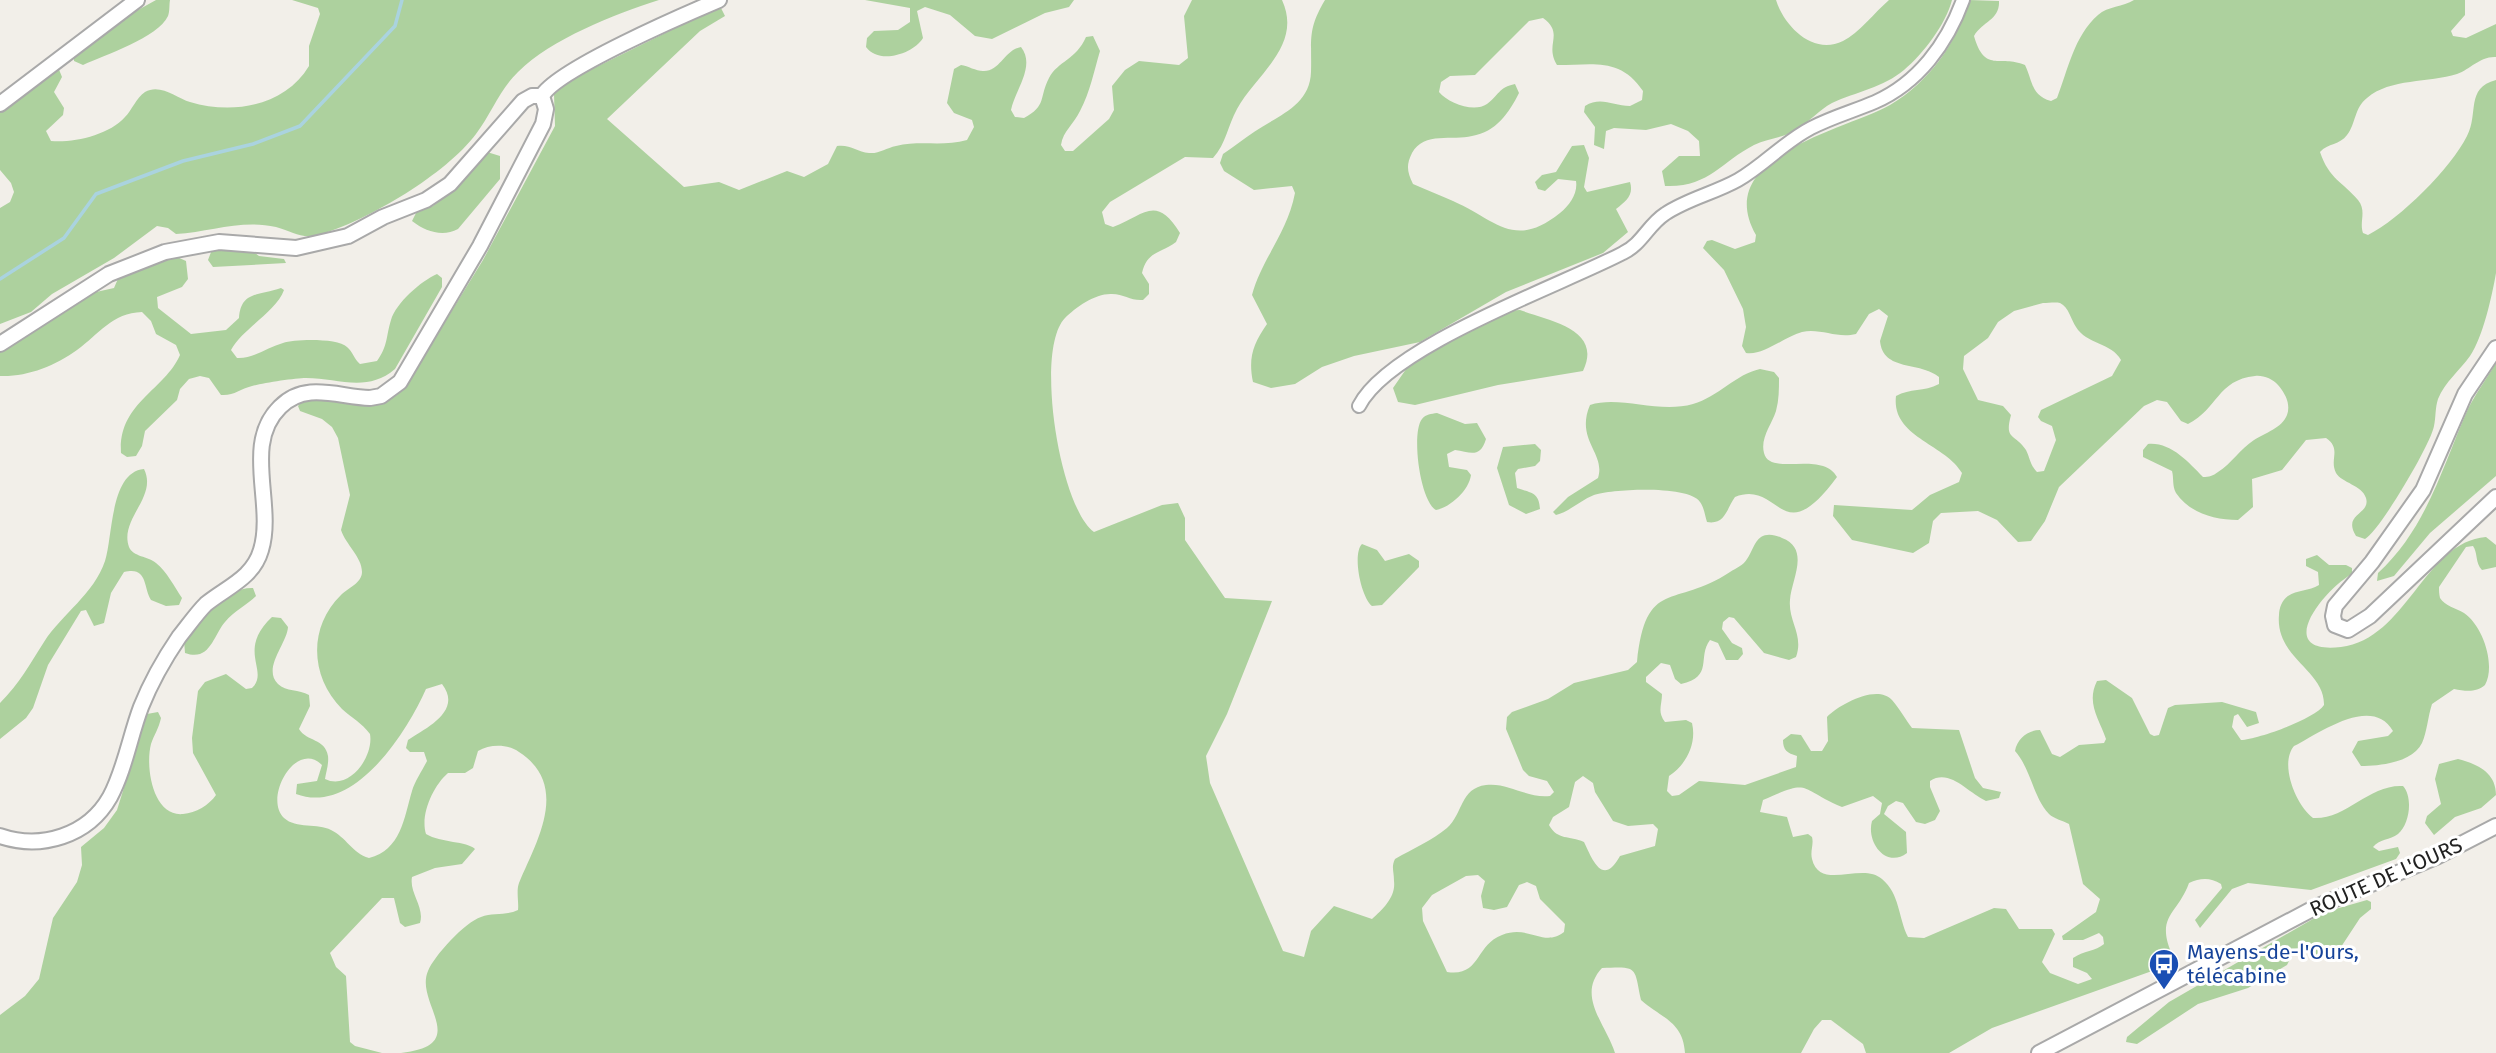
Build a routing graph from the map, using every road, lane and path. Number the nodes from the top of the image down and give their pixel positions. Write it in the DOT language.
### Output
graph roads {
  1 [pos="136,0"];
  2 [pos="719,0"];
  3 [pos="1963,0"];
  4 [pos="541,96"];
  5 [pos="0,104"];
  6 [pos="0,344"];
  7 [pos="2496,348"];
  8 [pos="1359,405"];
  9 [pos="2496,497"];
  10 [pos="2496,826"];
  11 [pos="0,835"];
  12 [pos="2039,1053"];
  1 -- 5 [label="street"];
  2 -- 4 [label="street"];
  3 -- 8 [label="street"];
  4 -- 6 [label="street"];
  4 -- 11 [label="street"];
  7 -- 9 [label="street"];
  10 -- 12 [label="street, ROUTE DE L'OURS"];
}
